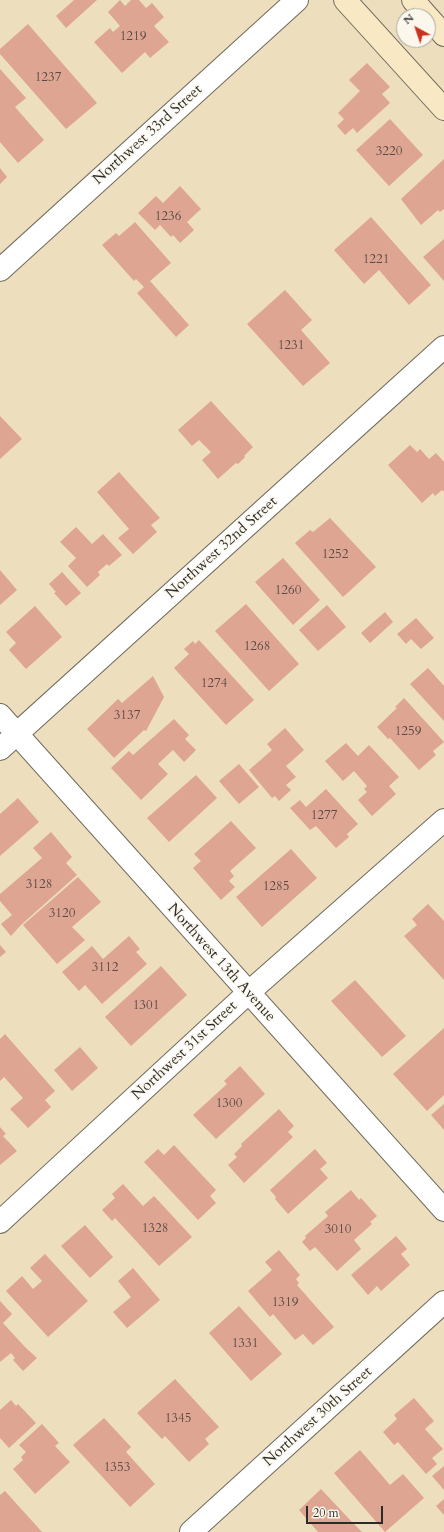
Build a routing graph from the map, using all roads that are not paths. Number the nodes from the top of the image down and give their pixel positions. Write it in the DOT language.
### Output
graph roads {
  1 [pos="297,0"];
  2 [pos="345,0"];
  3 [pos="413,0"];
  4 [pos="420,8"];
  5 [pos="436,26"];
  6 [pos="444,35"];
  7 [pos="444,109"];
  8 [pos="0,270"];
  9 [pos="444,347"];
  10 [pos="0,715"];
  11 [pos="17,734"];
  12 [pos="0,749"];
  13 [pos="444,820"];
  14 [pos="248,993"];
  15 [pos="444,1210"];
  16 [pos="0,1222"];
  17 [pos="444,1302"];
  18 [pos="191,1532"];
  1 -- 8 [label="street, Northwest 33rd Street"];
  2 -- 7 [label="main road"];
  3 -- 4 [label="main road"];
  5 -- 6 [label="main road"];
  9 -- 11 [label="street, Northwest 32nd Street"];
  10 -- 11 [label="street, Northwest 13th Avenue"];
  11 -- 12 [label="street, Northwest 32nd Street"];
  11 -- 14 [label="street, Northwest 13th Avenue"];
  13 -- 14 [label="street, Northwest 31st Street"];
  14 -- 15 [label="street, Northwest 13th Avenue"];
  14 -- 16 [label="street, Northwest 31st Street"];
  17 -- 18 [label="street, Northwest 30th Street"];
}
